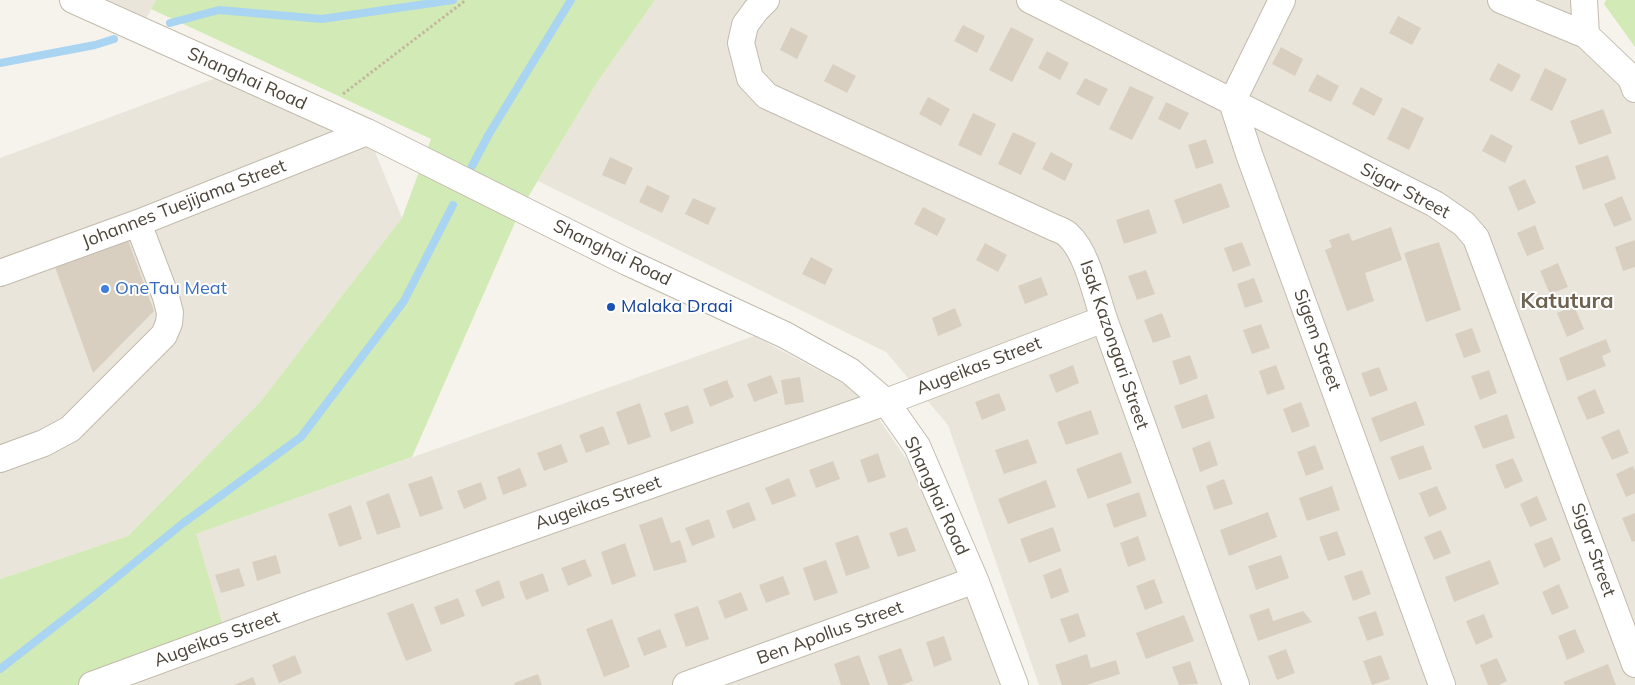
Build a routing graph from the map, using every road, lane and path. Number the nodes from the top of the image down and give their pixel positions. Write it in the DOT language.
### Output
graph roads {
  1 [pos="73,0"];
  2 [pos="466,0"];
  3 [pos="766,0"];
  4 [pos="1030,0"];
  5 [pos="1282,0"];
  6 [pos="1501,0"];
  7 [pos="1584,0"];
  8 [pos="1586,35"];
  9 [pos="1635,89"];
  10 [pos="1232,102"];
  11 [pos="320,112"];
  12 [pos="367,132"];
  13 [pos="138,223"];
  14 [pos="0,273"];
  15 [pos="1104,319"];
  16 [pos="886,402"];
  17 [pos="0,459"];
  18 [pos="974,580"];
  19 [pos="1635,664"];
  20 [pos="92,685"];
  21 [pos="686,685"];
  22 [pos="1015,685"];
  23 [pos="1236,685"];
  24 [pos="1442,685"];
  1 -- 11 [label="street, Shanghai Road"];
  2 -- 11 [label="path"];
  3 -- 15 [label="street, Isak Kazongari Street"];
  4 -- 10 [label="street, Sigar Street"];
  5 -- 10 [label="street"];
  6 -- 8 [label="street"];
  7 -- 8 [label="street"];
  8 -- 9 [label="street"];
  10 -- 19 [label="street, Sigar Street"];
  10 -- 24 [label="street, Sigem Street"];
  11 -- 12 [label="street, Shanghai Road"];
  12 -- 13 [label="street, Johannes Tuejijama Street"];
  12 -- 16 [label="street, Shanghai Road"];
  13 -- 14 [label="street, Johannes Tuejijama Street"];
  13 -- 17 [label="street"];
  15 -- 16 [label="street, Augeikas Street"];
  15 -- 23 [label="street, Isak Kazongari Street"];
  16 -- 18 [label="street, Shanghai Road"];
  16 -- 20 [label="street, Augeikas Street"];
  18 -- 21 [label="street, Ben Apollus Street"];
  18 -- 22 [label="street, Shanghai Road"];
}
